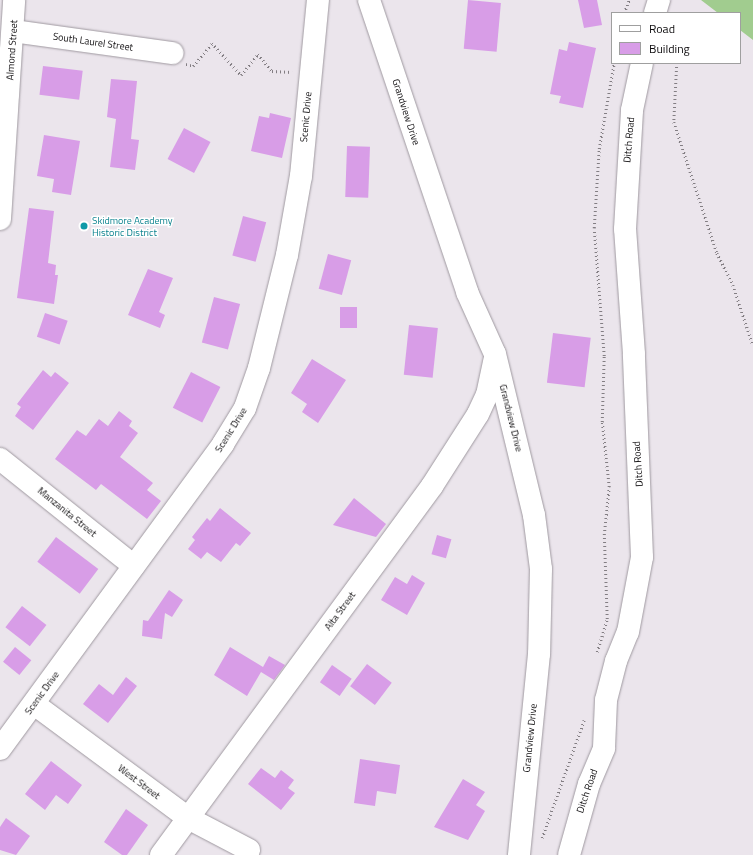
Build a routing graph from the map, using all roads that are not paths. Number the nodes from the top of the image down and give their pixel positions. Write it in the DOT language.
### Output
graph roads {
  1 [pos="14,0"];
  2 [pos="318,0"];
  3 [pos="369,0"];
  4 [pos="659,0"];
  5 [pos="655,12"];
  6 [pos="13,31"];
  7 [pos="172,53"];
  8 [pos="642,64"];
  9 [pos="0,219"];
  10 [pos="495,354"];
  11 [pos="0,459"];
  12 [pos="134,566"];
  13 [pos="34,704"];
  14 [pos="0,749"];
  15 [pos="188,818"];
  16 [pos="250,850"];
  17 [pos="161,855"];
  18 [pos="519,855"];
  19 [pos="569,855"];
  1 -- 6 [label="street, Almond Street"];
  2 -- 12 [label="street, Scenic Drive"];
  3 -- 10 [label="street, Grandview Drive"];
  4 -- 5 [label="street"];
  6 -- 7 [label="street, South Laurel Street"];
  6 -- 9 [label="street, Almond Street"];
  8 -- 19 [label="street, Ditch Road"];
  10 -- 15 [label="street, Alta Street"];
  10 -- 18 [label="street, Grandview Drive"];
  11 -- 12 [label="street, Manzanita Street"];
  12 -- 13 [label="street, Scenic Drive"];
  13 -- 14 [label="street, Scenic Drive"];
  13 -- 15 [label="street, West Street"];
  15 -- 16 [label="street, West Street"];
  15 -- 17 [label="street, Alta Street"];
}
